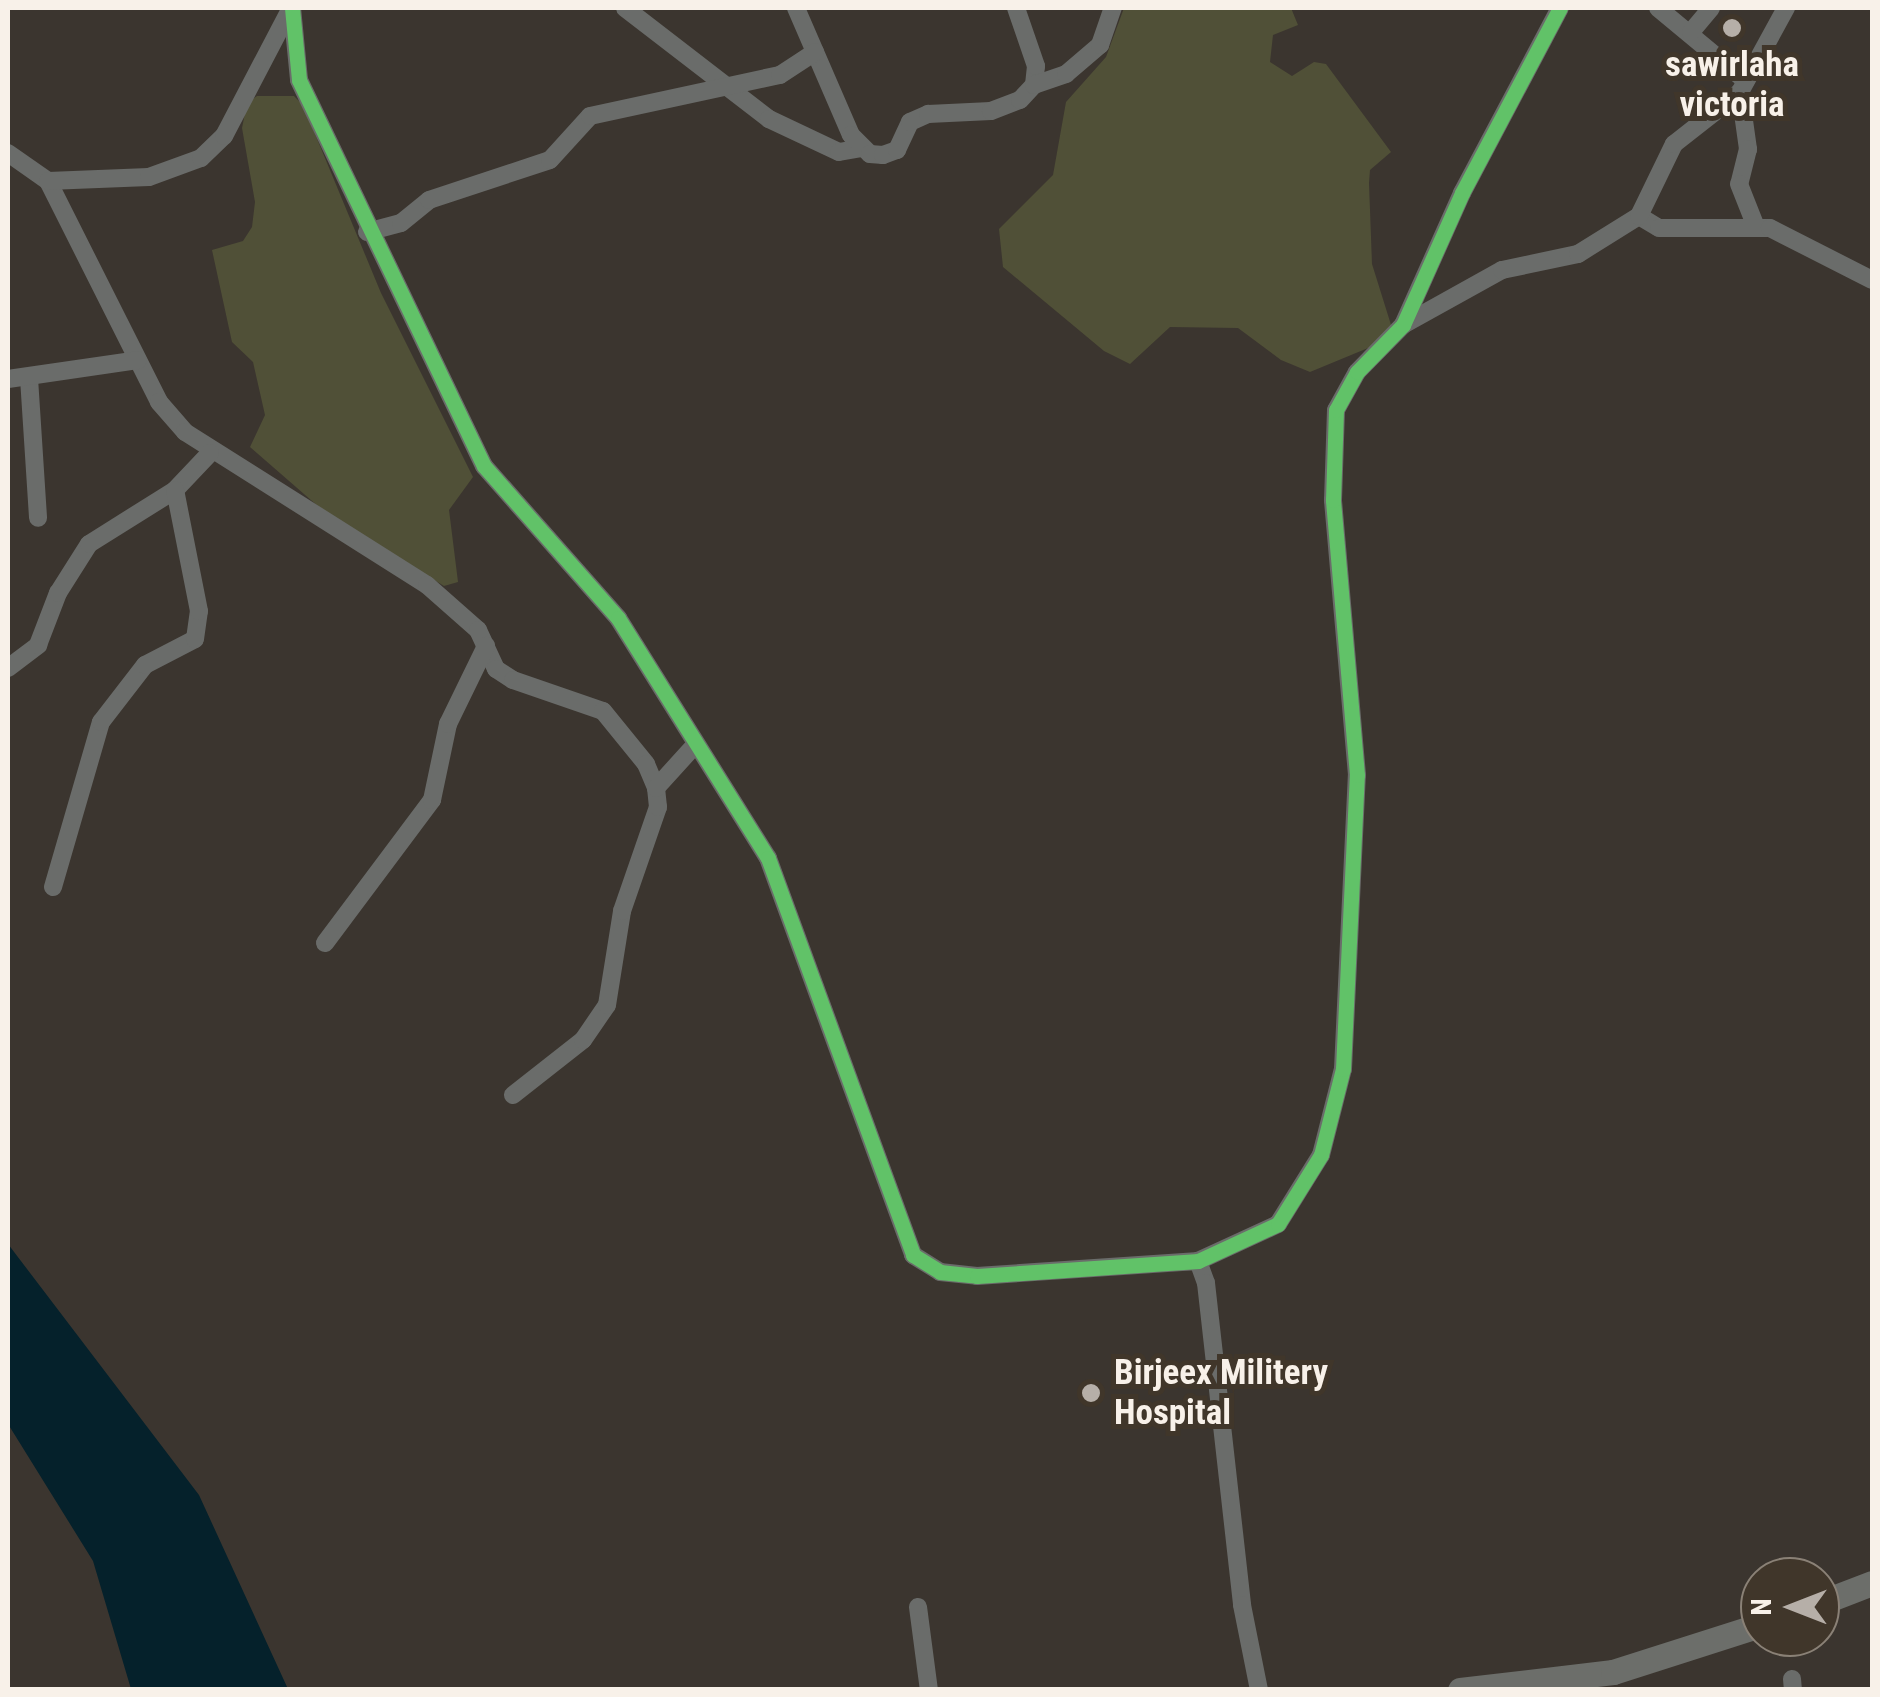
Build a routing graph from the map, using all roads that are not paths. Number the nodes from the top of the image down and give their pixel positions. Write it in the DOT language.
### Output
graph roads {
  1 [pos="292,8"];
  2 [pos="625,8"];
  3 [pos="796,8"];
  4 [pos="1016,8"];
  5 [pos="1113,8"];
  6 [pos="1560,8"];
  7 [pos="1659,8"];
  8 [pos="1711,8"];
  9 [pos="1786,8"];
  10 [pos="1691,32"];
  11 [pos="815,52"];
  12 [pos="1034,85"];
  13 [pos="1743,86"];
  14 [pos="729,87"];
  15 [pos="862,148"];
  16 [pos="8,152"];
  17 [pos="48,181"];
  18 [pos="1638,216"];
  19 [pos="1756,227"];
  20 [pos="367,232"];
  21 [pos="1872,280"];
  22 [pos="1403,326"];
  23 [pos="138,360"];
  24 [pos="29,378"];
  25 [pos="8,379"];
  26 [pos="210,454"];
  27 [pos="175,490"];
  28 [pos="38,518"];
  29 [pos="486,646"];
  30 [pos="8,668"];
  31 [pos="695,745"];
  32 [pos="656,788"];
  33 [pos="53,888"];
  34 [pos="325,943"];
  35 [pos="513,1096"];
  36 [pos="1198,1261"];
  37 [pos="1872,1583"];
  38 [pos="1840,1595"];
  39 [pos="918,1607"];
  40 [pos="1740,1631"];
  41 [pos="929,1690"];
  42 [pos="1259,1690"];
  43 [pos="1460,1690"];
  1 -- 17 [label="street"];
  1 -- 20 [label="street"];
  2 -- 14 [label="street"];
  3 -- 11 [label="street"];
  4 -- 12 [label="street"];
  5 -- 12 [label="street"];
  6 -- 22 [label="street"];
  7 -- 10 [label="street"];
  8 -- 10 [label="street"];
  9 -- 13 [label="street"];
  10 -- 13 [label="street"];
  11 -- 14 [label="street"];
  11 -- 15 [label="street"];
  12 -- 15 [label="street"];
  13 -- 18 [label="street"];
  13 -- 19 [label="street"];
  14 -- 15 [label="street"];
  14 -- 20 [label="street"];
  16 -- 17 [label="street"];
  17 -- 23 [label="street"];
  18 -- 19 [label="street"];
  18 -- 22 [label="street"];
  19 -- 21 [label="street"];
  20 -- 31 [label="street"];
  22 -- 36 [label="street"];
  23 -- 24 [label="street"];
  23 -- 26 [label="street"];
  24 -- 25 [label="street"];
  24 -- 28 [label="street"];
  26 -- 27 [label="street"];
  26 -- 29 [label="street"];
  27 -- 30 [label="street"];
  27 -- 33 [label="street"];
  29 -- 32 [label="street"];
  29 -- 34 [label="street"];
  31 -- 32 [label="street"];
  31 -- 36 [label="street"];
  32 -- 35 [label="street"];
  36 -- 42 [label="street"];
  37 -- 38 [label="main road"];
  39 -- 41 [label="street"];
  40 -- 43 [label="main road"];
}
